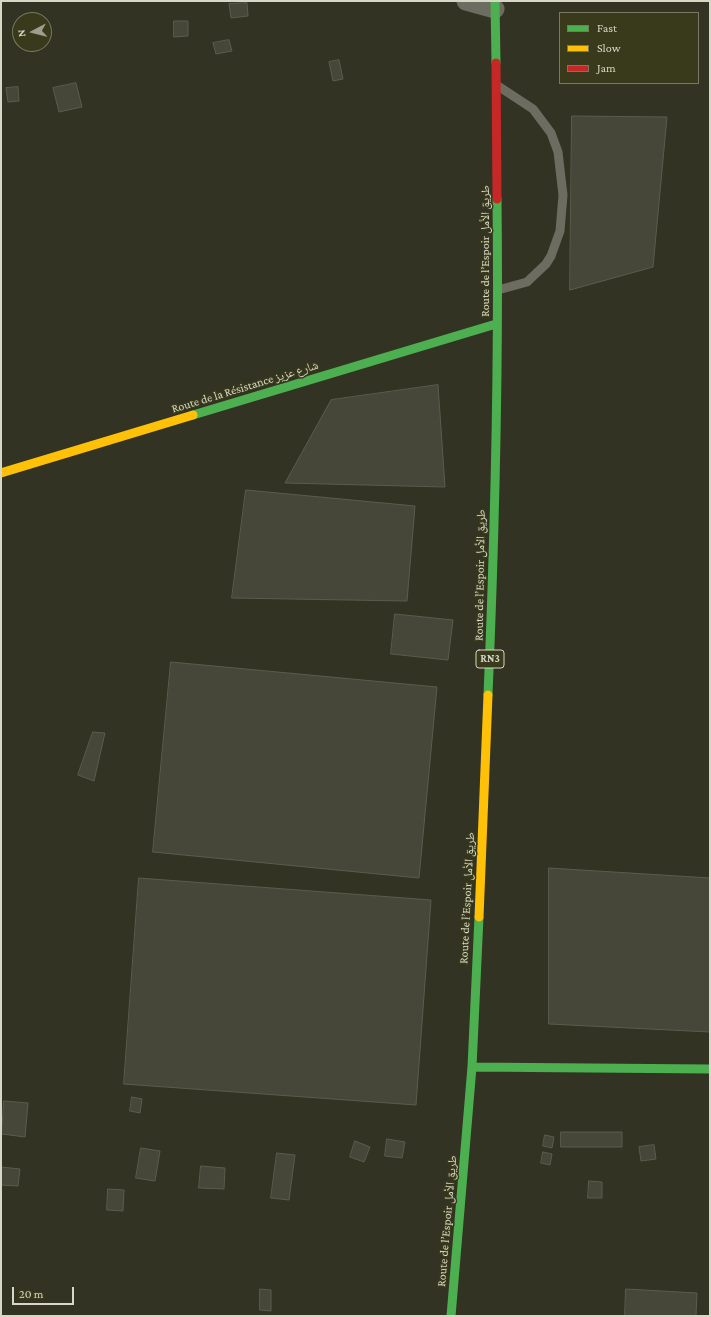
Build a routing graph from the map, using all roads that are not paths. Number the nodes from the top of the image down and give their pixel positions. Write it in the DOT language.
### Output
graph roads {
  1 [pos="466,1"];
  2 [pos="495,5"];
  3 [pos="497,84"];
  4 [pos="497,290"];
  5 [pos="496,324"];
  6 [pos="1,473"];
  7 [pos="472,1067"];
  8 [pos="710,1069"];
  9 [pos="451,1316"];
  1 -- 2 [label="street"];
  2 -- 3 [label="main road, Route de l’Espoir طريق الأمل / RN3"];
  3 -- 4 [label="main road, Route de l’Espoir طريق الأمل / RN3"];
  3 -- 4 [label="lane"];
  4 -- 5 [label="main road, Route de l’Espoir طريق الأمل / RN3"];
  5 -- 6 [label="main road, Route de la Résistance شارع عزيز"];
  5 -- 7 [label="main road, Route de l’Espoir طريق الأمل / RN3"];
  7 -- 8 [label="main road"];
  7 -- 9 [label="main road, Route de l’Espoir طريق الأمل / RN3"];
}
